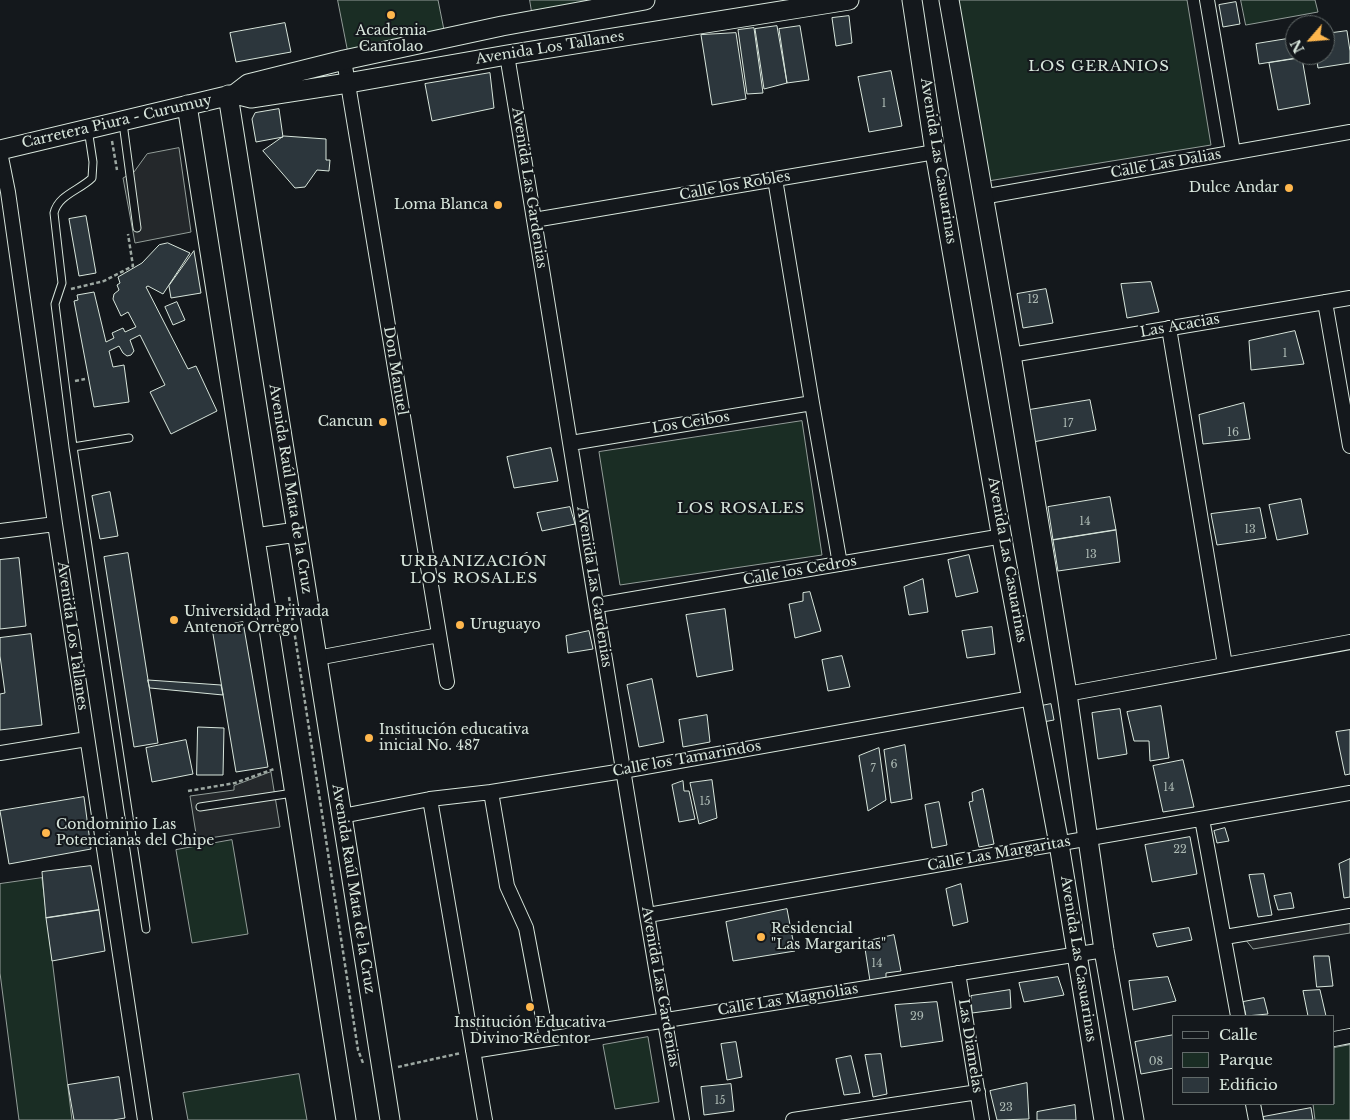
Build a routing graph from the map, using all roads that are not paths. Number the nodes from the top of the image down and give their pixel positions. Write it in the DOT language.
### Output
graph roads {
  1 [pos="645,0"];
  2 [pos="850,0"];
  3 [pos="912,0"];
  4 [pos="949,0"];
  5 [pos="1207,0"];
  6 [pos="507,55"];
  7 [pos="344,60"];
  8 [pos="348,83"];
  9 [pos="241,93"];
  10 [pos="187,105"];
  11 [pos="122,120"];
  12 [pos="88,128"];
  13 [pos="1350,132"];
  14 [pos="0,151"];
  15 [pos="935,152"];
  16 [pos="1233,152"];
  17 [pos="775,179"];
  18 [pos="982,197"];
  19 [pos="534,220"];
  20 [pos="137,228"];
  21 [pos="1350,298"];
  22 [pos="1325,302"];
  23 [pos="1169,328"];
  24 [pos="1011,355"];
  25 [pos="812,403"];
  26 [pos="129,438"];
  27 [pos="571,443"];
  28 [pos="1350,446"];
  29 [pos="73,447"];
  30 [pos="55,524"];
  31 [pos="0,531"];
  32 [pos="297,532"];
  33 [pos="1003,536"];
  34 [pos="255,538"];
  35 [pos="840,564"];
  36 [pos="598,605"];
  37 [pos="439,635"];
  38 [pos="1350,642"];
  39 [pos="317,658"];
  40 [pos="1225,665"];
  41 [pos="447,682"];
  42 [pos="1067,694"];
  43 [pos="1032,698"];
  44 [pos="87,739"];
  45 [pos="0,753"];
  46 [pos="623,770"];
  47 [pos="295,792"];
  48 [pos="491,792"];
  49 [pos="1350,793"];
  50 [pos="430,799"];
  51 [pos="200,807"];
  52 [pos="342,816"];
  53 [pos="1202,819"];
  54 [pos="1088,839"];
  55 [pos="1059,844"];
  56 [pos="648,915"];
  57 [pos="1350,916"];
  58 [pos="146,929"];
  59 [pos="1225,938"];
  60 [pos="1104,950"];
  61 [pos="1077,954"];
  62 [pos="958,973"];
  63 [pos="1238,1015"];
  64 [pos="665,1020"];
  65 [pos="1350,1036"];
  66 [pos="547,1039"];
  67 [pos="1335,1039"];
  68 [pos="473,1051"];
  69 [pos="978,1092"];
  70 [pos="1253,1105"];
  71 [pos="145,1120"];
  72 [pos="346,1120"];
  73 [pos="390,1120"];
  74 [pos="485,1120"];
  75 [pos="682,1120"];
  76 [pos="793,1120"];
  77 [pos="982,1120"];
  78 [pos="1104,1120"];
  79 [pos="1134,1120"];
  80 [pos="1256,1120"];
  1 -- 7 [label="main road, Avenida Los Tallanes"];
  2 -- 6 [label="main road, Avenida Los Tallanes"];
  3 -- 15 [label="main road, Avenida Las Casuarinas"];
  4 -- 18 [label="main road, Avenida Las Casuarinas"];
  5 -- 16 [label="street"];
  6 -- 8 [label="main road, Avenida Los Tallanes"];
  6 -- 19 [label="street, Avenida Las Gardenias"];
  7 -- 8 [label="street, Don Manuel"];
  7 -- 9 [label="main road, Avenida Los Tallanes"];
  8 -- 9 [label="main road, Avenida Los Tallanes"];
  8 -- 37 [label="street, Don Manuel"];
  9 -- 10 [label="main road, Carretera Piura - Curumuy"];
  9 -- 32 [label="main road, Avenida Raúl Mata de la Cruz"];
  10 -- 11 [label="main road, Carretera Piura - Curumuy"];
  10 -- 34 [label="main road"];
  11 -- 12 [label="main road, Carretera Piura - Curumuy"];
  11 -- 20 [label="lane"];
  12 -- 14 [label="main road, Carretera Piura - Curumuy"];
  12 -- 29 [label="lane"];
  13 -- 16 [label="street, Calle Las Dalias"];
  14 -- 30 [label="street, Avenida Los Tallanes"];
  15 -- 17 [label="street, Calle los Robles"];
  15 -- 33 [label="main road, Avenida Las Casuarinas"];
  16 -- 18 [label="street, Calle Las Dalias"];
  17 -- 19 [label="street, Calle los Robles"];
  17 -- 25 [label="street"];
  18 -- 24 [label="main road, Avenida Las Casuarinas"];
  19 -- 27 [label="street, Avenida Las Gardenias"];
  21 -- 22 [label="street, Las Acacias"];
  22 -- 23 [label="street, Las Acacias"];
  22 -- 28 [label="street"];
  23 -- 24 [label="street, Las Acacias"];
  23 -- 40 [label="street"];
  24 -- 42 [label="main road, Avenida Las Casuarinas"];
  25 -- 27 [label="street, Los Ceibos"];
  25 -- 35 [label="street"];
  26 -- 29 [label="lane"];
  27 -- 36 [label="street, Avenida Las Gardenias"];
  29 -- 58 [label="lane"];
  30 -- 31 [label="street"];
  30 -- 44 [label="street, Avenida Los Tallanes"];
  32 -- 34 [label="main road"];
  32 -- 39 [label="main road, Avenida Raúl Mata de la Cruz"];
  33 -- 35 [label="street, Calle los Cedros"];
  33 -- 43 [label="main road, Avenida Las Casuarinas"];
  34 -- 47 [label="main road"];
  35 -- 36 [label="street, Calle los Cedros"];
  36 -- 46 [label="street, Avenida Las Gardenias"];
  37 -- 39 [label="street"];
  37 -- 41 [label="street, Don Manuel"];
  38 -- 40 [label="street"];
  39 -- 52 [label="main road, Avenida Raúl Mata de la Cruz"];
  40 -- 42 [label="street"];
  42 -- 54 [label="main road, Avenida Las Casuarinas"];
  43 -- 46 [label="street, Calle los Tamarindos"];
  43 -- 55 [label="main road, Avenida Las Casuarinas"];
  44 -- 45 [label="street"];
  44 -- 71 [label="street, Avenida Los Tallanes"];
  46 -- 48 [label="street, Calle los Tamarindos"];
  46 -- 56 [label="street, Avenida Las Gardenias"];
  47 -- 51 [label="lane"];
  47 -- 72 [label="main road"];
  48 -- 50 [label="street, Calle los Tamarindos"];
  48 -- 66 [label="street"];
  49 -- 53 [label="street, Calle Las Margaritas"];
  50 -- 52 [label="street, Calle los Tamarindos"];
  50 -- 68 [label="street"];
  52 -- 73 [label="main road, Avenida Raúl Mata de la Cruz"];
  53 -- 54 [label="street, Calle Las Margaritas"];
  53 -- 59 [label="street"];
  54 -- 55 [label="street, Calle Las Margaritas"];
  54 -- 60 [label="main road, Avenida Las Casuarinas"];
  55 -- 56 [label="street, Calle Las Margaritas"];
  55 -- 61 [label="main road, Avenida Las Casuarinas"];
  56 -- 64 [label="street, Avenida Las Gardenias"];
  57 -- 59 [label="street"];
  59 -- 63 [label="street"];
  60 -- 61 [label="street, Calle Las Magnolias"];
  60 -- 79 [label="main road, Avenida Las Casuarinas"];
  61 -- 62 [label="street, Calle Las Magnolias"];
  61 -- 78 [label="main road, Avenida Las Casuarinas"];
  62 -- 64 [label="street, Calle Las Magnolias"];
  62 -- 69 [label="street, Las Diamelas"];
  64 -- 66 [label="street, Calle Las Magnolias"];
  64 -- 75 [label="street, Avenida Las Gardenias"];
  65 -- 67 [label="street"];
  66 -- 68 [label="street, Calle Las Magnolias"];
  68 -- 74 [label="street"];
  69 -- 76 [label="street"];
  69 -- 77 [label="street, Las Diamelas"];
  70 -- 80 [label="street"];
}
